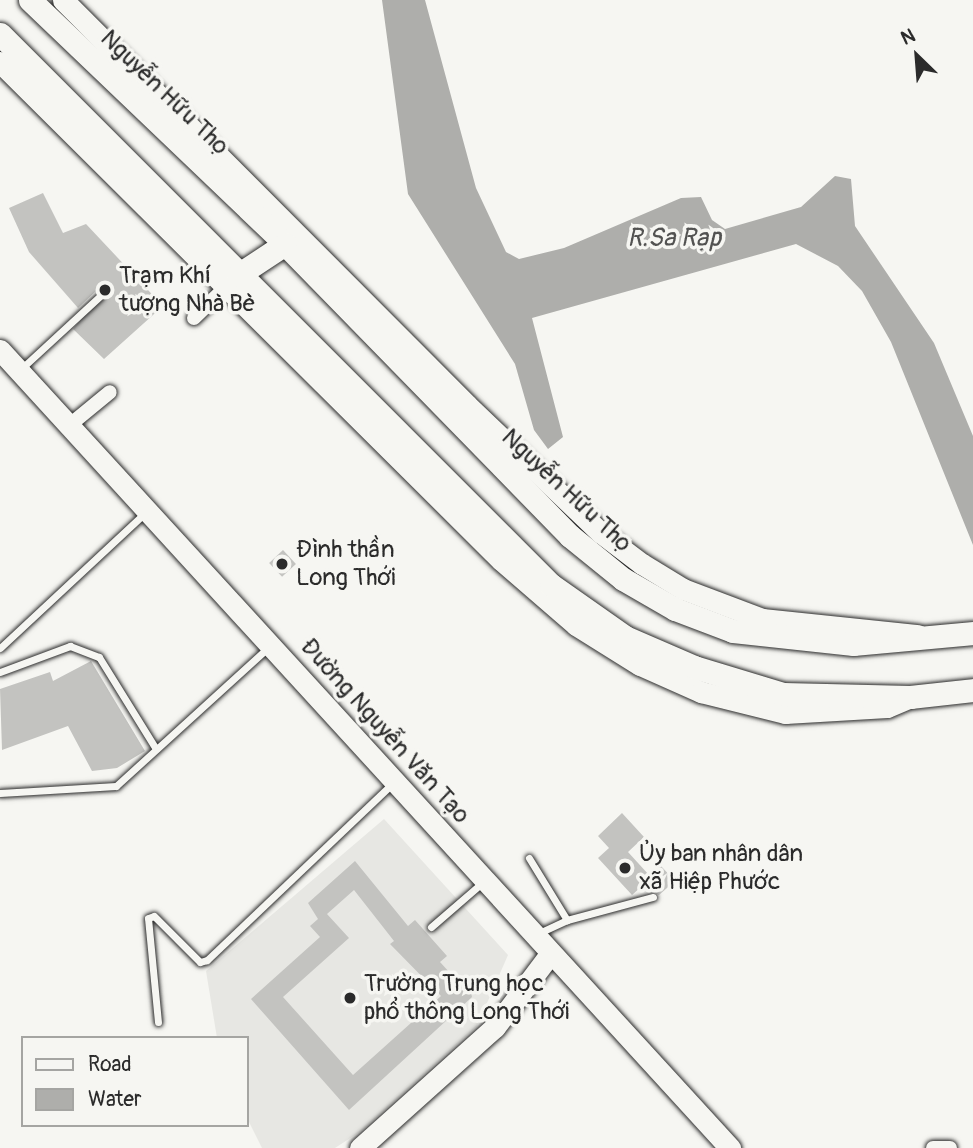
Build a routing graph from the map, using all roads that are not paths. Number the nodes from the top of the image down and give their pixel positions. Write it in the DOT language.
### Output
graph roads {
  1 [pos="30,0"];
  2 [pos="64,0"];
  3 [pos="0,34"];
  4 [pos="0,62"];
  5 [pos="154,105"];
  6 [pos="285,244"];
  7 [pos="232,281"];
  8 [pos="100,296"];
  9 [pos="194,318"];
  10 [pos="0,351"];
  11 [pos="19,370"];
  12 [pos="110,392"];
  13 [pos="459,411"];
  14 [pos="71,424"];
  15 [pos="147,511"];
  16 [pos="973,633"];
  17 [pos="272,644"];
  18 [pos="0,648"];
  19 [pos="0,672"];
  20 [pos="973,690"];
  21 [pos="156,749"];
  22 [pos="396,780"];
  23 [pos="0,793"];
  24 [pos="529,858"];
  25 [pos="485,880"];
  26 [pos="653,897"];
  27 [pos="567,920"];
  28 [pos="431,927"];
  29 [pos="533,936"];
  30 [pos="550,954"];
  31 [pos="158,1022"];
  32 [pos="360,1148"];
  33 [pos="729,1148"];
  34 [pos="933,1148"];
  35 [pos="950,1148"];
  1 -- 5 [label="main road, Nguyễn Hữu Thọ"];
  2 -- 5 [label="main road, Nguyễn Hữu Thọ"];
  3 -- 7 [label="main road"];
  4 -- 7 [label="main road"];
  5 -- 6 [label="main road, Nguyễn Hữu Thọ"];
  5 -- 13 [label="main road, Nguyễn Hữu Thọ"];
  6 -- 7 [label="main road"];
  6 -- 13 [label="main road, Nguyễn Hữu Thọ"];
  7 -- 9 [label="street"];
  7 -- 20 [label="main road"];
  8 -- 11 [label="lane"];
  10 -- 11 [label="main road, Đường Nguyễn Văn Tạo"];
  11 -- 14 [label="main road, Đường Nguyễn Văn Tạo"];
  12 -- 14 [label="street"];
  13 -- 16 [label="main road, Nguyễn Hữu Thọ"];
  14 -- 15 [label="main road, Đường Nguyễn Văn Tạo"];
  15 -- 17 [label="main road, Đường Nguyễn Văn Tạo"];
  15 -- 18 [label="lane"];
  17 -- 21 [label="lane"];
  17 -- 22 [label="main road, Đường Nguyễn Văn Tạo"];
  19 -- 21 [label="lane"];
  21 -- 23 [label="lane"];
  22 -- 25 [label="main road, Đường Nguyễn Văn Tạo"];
  22 -- 31 [label="lane"];
  24 -- 27 [label="lane"];
  25 -- 28 [label="lane"];
  25 -- 29 [label="main road, Đường Nguyễn Văn Tạo"];
  26 -- 27 [label="lane"];
  27 -- 29 [label="lane"];
  29 -- 30 [label="main road, Đường Nguyễn Văn Tạo"];
  30 -- 32 [label="main road"];
  30 -- 33 [label="main road, Đường Nguyễn Văn Tạo"];
  34 -- 35 [label="street"];
}
